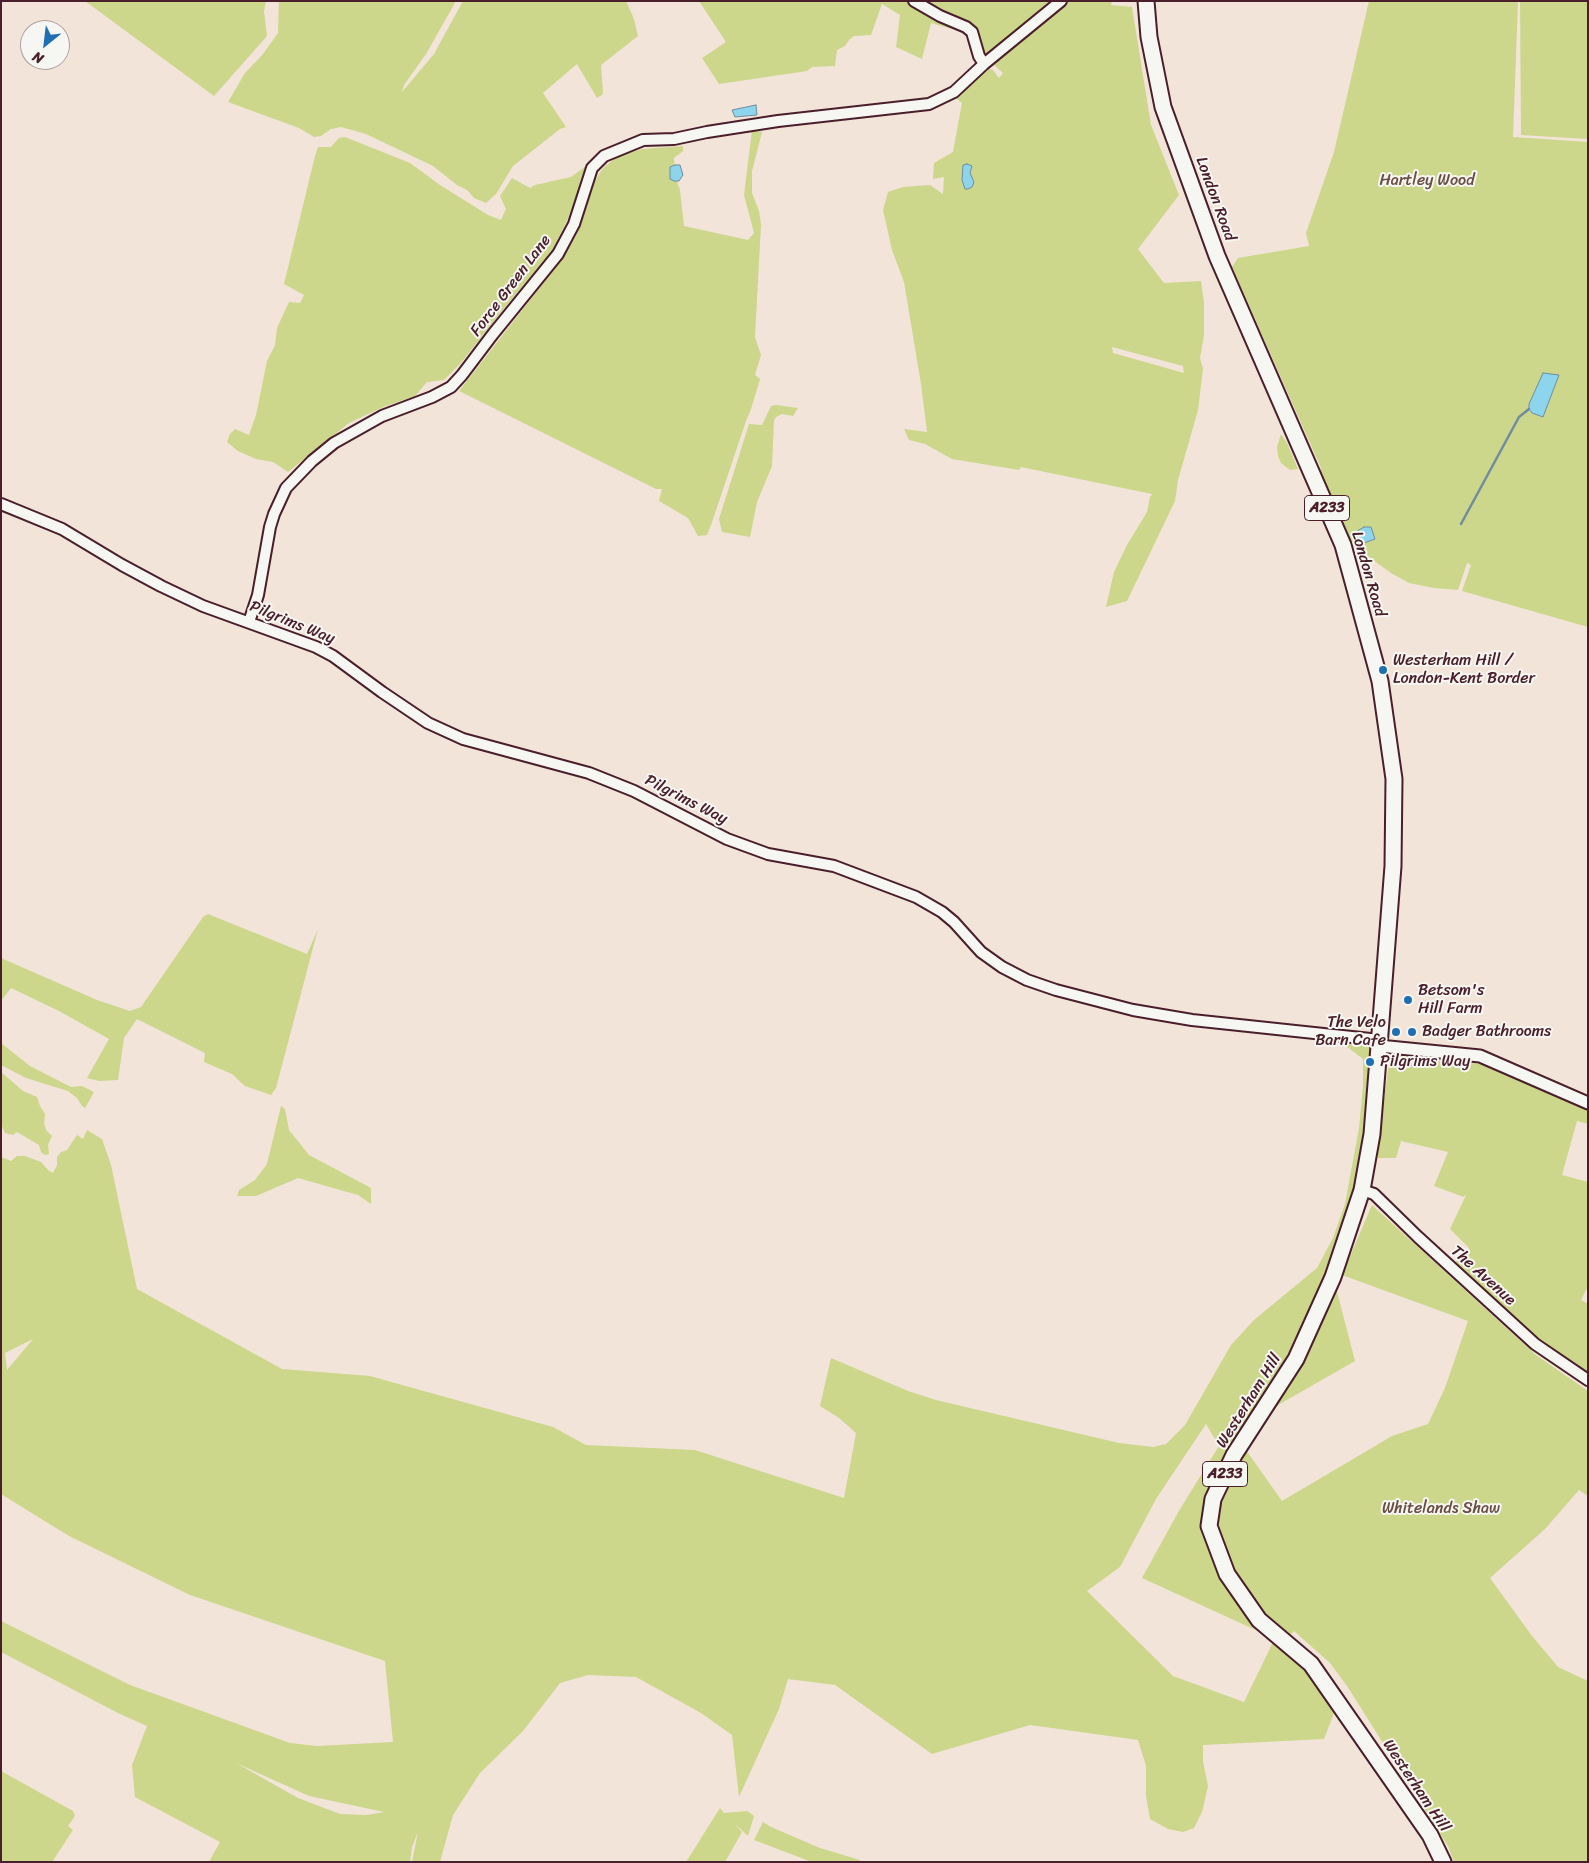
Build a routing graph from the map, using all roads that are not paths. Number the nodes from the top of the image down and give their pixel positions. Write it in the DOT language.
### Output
graph roads {
  1 [pos="914,1"];
  2 [pos="1061,1"];
  3 [pos="1146,1"];
  4 [pos="984,64"];
  5 [pos="1,504"];
  6 [pos="249,622"];
  7 [pos="1379,1043"];
  8 [pos="1588,1104"];
  9 [pos="1362,1190"];
  10 [pos="1588,1380"];
  11 [pos="1443,1862"];
  1 -- 4 [label="street"];
  2 -- 4 [label="street, Force Green Lane"];
  3 -- 7 [label="main road, London Road / A233"];
  4 -- 6 [label="street, Force Green Lane"];
  5 -- 6 [label="street, Pilgrims Way"];
  6 -- 7 [label="street, Pilgrims Way"];
  7 -- 8 [label="street, Pilgrims Way"];
  7 -- 9 [label="main road, Westerham Hill / A233"];
  9 -- 10 [label="street, The Avenue"];
  9 -- 11 [label="main road, Westerham Hill / A233"];
}
